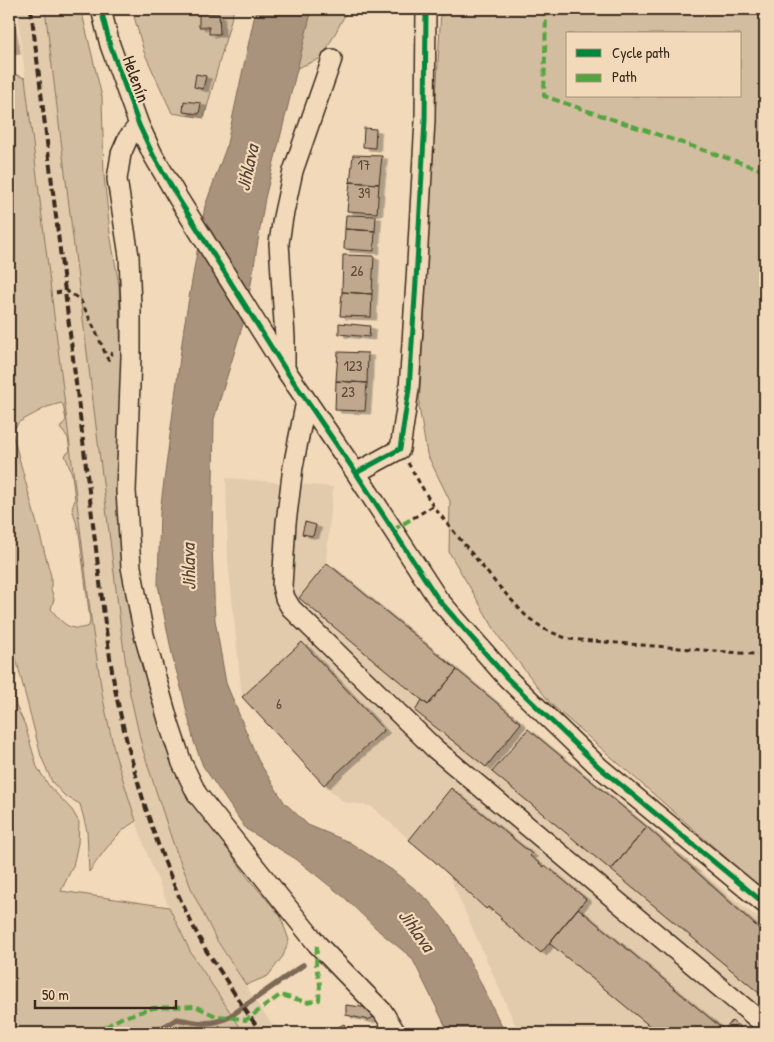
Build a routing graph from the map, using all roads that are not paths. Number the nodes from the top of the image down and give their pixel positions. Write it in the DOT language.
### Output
graph roads {
  1 [pos="101,9"];
  2 [pos="426,9"];
  3 [pos="332,59"];
  4 [pos="138,125"];
  5 [pos="285,369"];
  6 [pos="306,401"];
  7 [pos="356,473"];
  8 [pos="765,904"];
  9 [pos="765,1025"];
  10 [pos="396,1033"];
  1 -- 4 [label="street, Helenín"];
  2 -- 7 [label="street"];
  3 -- 5 [label="street"];
  4 -- 5 [label="street, Helenín"];
  4 -- 10 [label="street"];
  5 -- 6 [label="street, Helenín"];
  6 -- 7 [label="street, Helenín"];
  6 -- 9 [label="street"];
  7 -- 8 [label="street, Helenín"];
}
